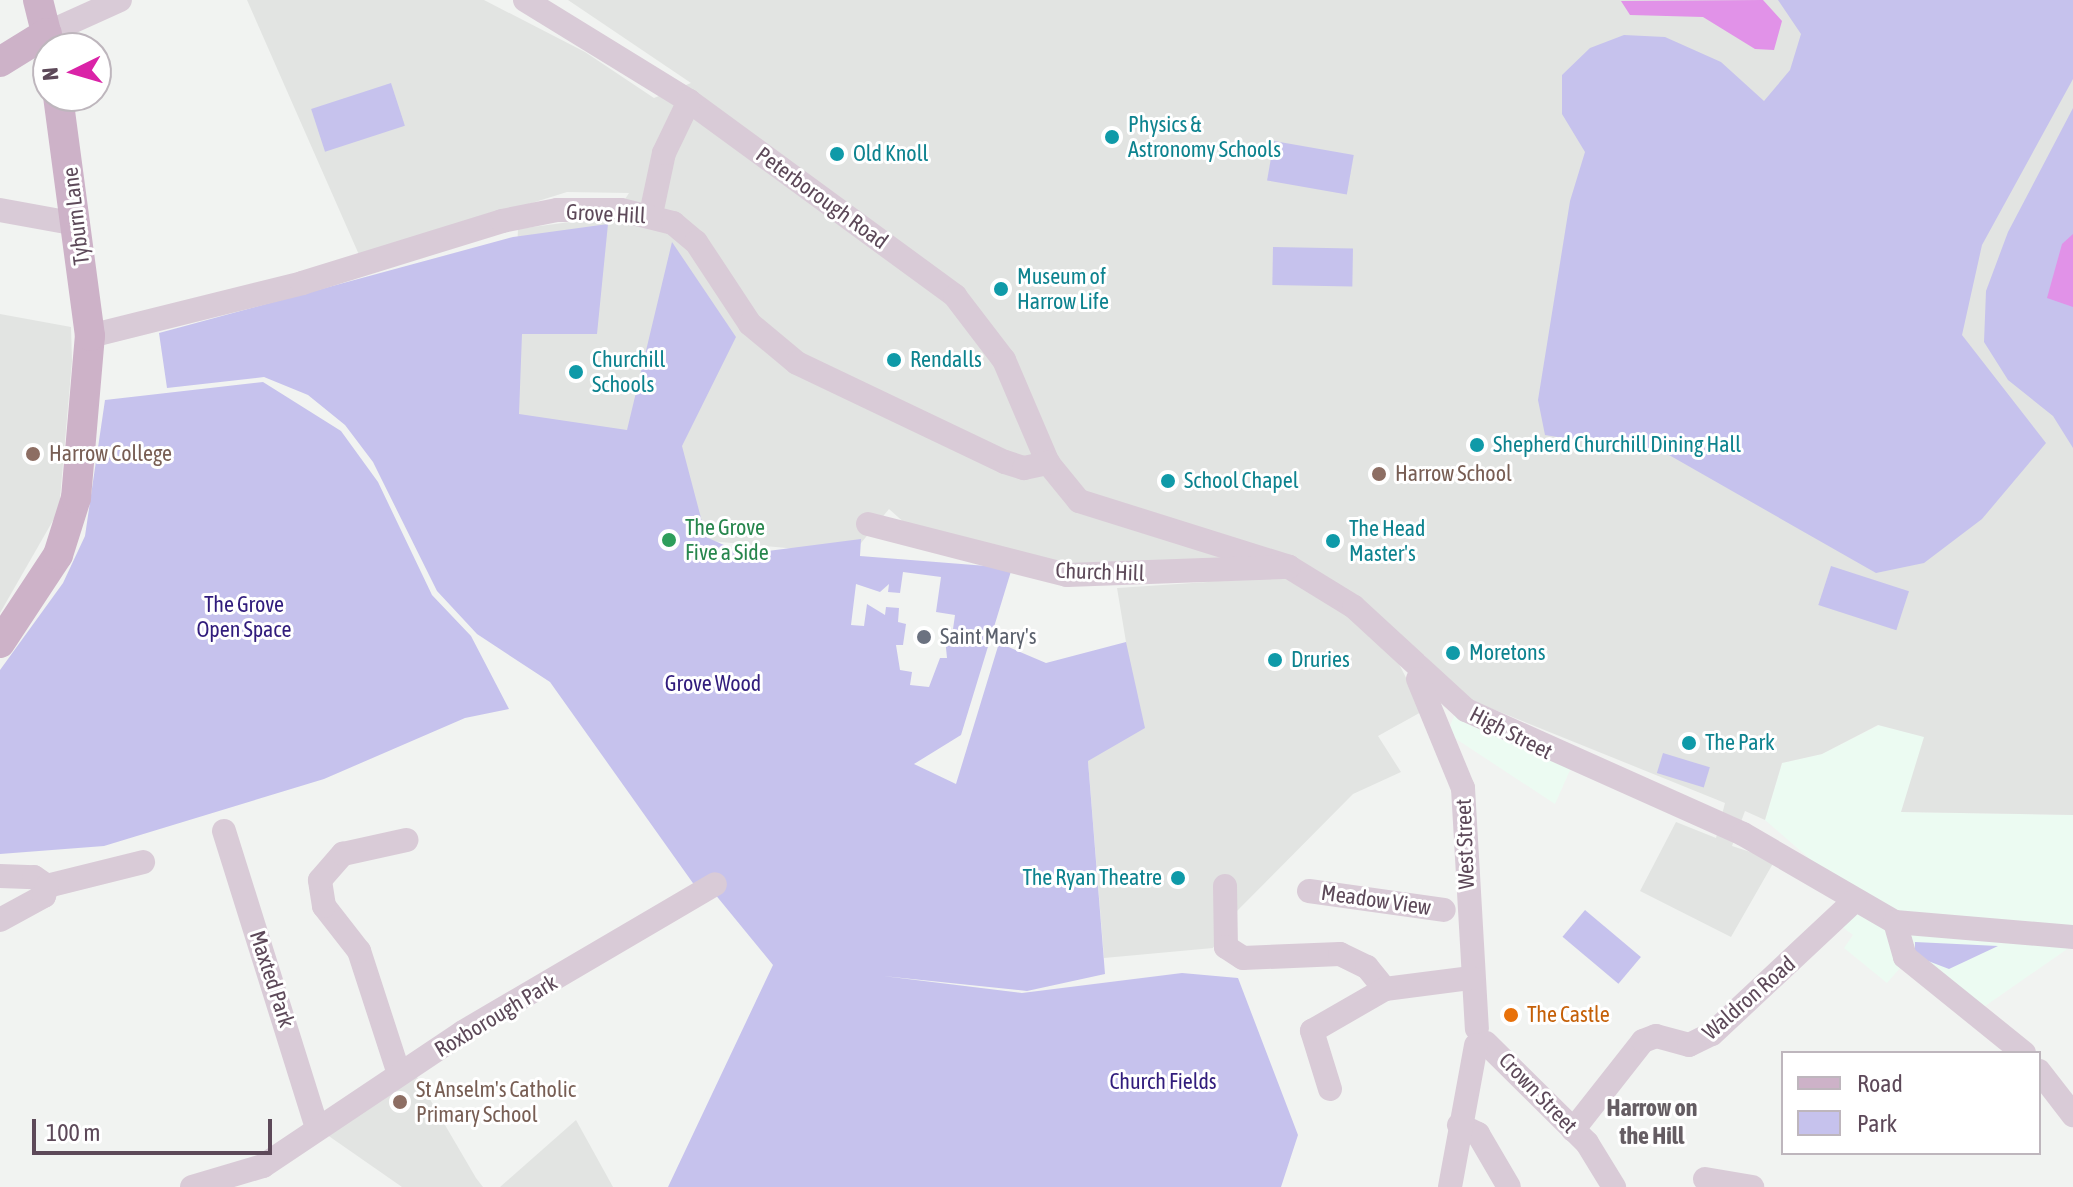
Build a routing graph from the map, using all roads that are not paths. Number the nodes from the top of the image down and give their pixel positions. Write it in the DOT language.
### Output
graph roads {
  1 [pos="38,0"];
  2 [pos="120,0"];
  3 [pos="525,0"];
  4 [pos="46,32"];
  5 [pos="64,32"];
  6 [pos="32,48"];
  7 [pos="0,62"];
  8 [pos="689,101"];
  9 [pos="60,112"];
  10 [pos="0,210"];
  11 [pos="651,214"];
  12 [pos="77,224"];
  13 [pos="90,336"];
  14 [pos="1048,463"];
  15 [pos="868,524"];
  16 [pos="1289,567"];
  17 [pos="0,643"];
  18 [pos="1417,669"];
  19 [pos="224,831"];
  20 [pos="406,840"];
  21 [pos="143,862"];
  22 [pos="0,876"];
  23 [pos="715,884"];
  24 [pos="47,886"];
  25 [pos="1225,886"];
  26 [pos="1309,891"];
  27 [pos="1854,901"];
  28 [pos="1456,911"];
  29 [pos="0,920"];
  30 [pos="1895,922"];
  31 [pos="2073,937"];
  32 [pos="1471,978"];
  33 [pos="1385,989"];
  34 [pos="1479,1039"];
  35 [pos="2022,1051"];
  36 [pos="399,1074"];
  37 [pos="2041,1074"];
  38 [pos="1330,1089"];
  39 [pos="2073,1115"];
  40 [pos="1459,1125"];
  41 [pos="317,1127"];
  42 [pos="1573,1130"];
  43 [pos="1705,1179"];
  44 [pos="226,1182"];
  45 [pos="192,1187"];
  46 [pos="1450,1187"];
  47 [pos="1509,1187"];
  48 [pos="1614,1187"];
  49 [pos="1752,1187"];
  1 -- 4 [label="main road"];
  2 -- 5 [label="street"];
  3 -- 8 [label="street, Peterborough Road"];
  6 -- 7 [label="main road"];
  8 -- 11 [label="street"];
  8 -- 14 [label="street, Peterborough Road"];
  9 -- 12 [label="main road, Tyburn Lane"];
  10 -- 12 [label="street"];
  11 -- 13 [label="street, Grove Hill"];
  11 -- 14 [label="street, Grove Hill"];
  12 -- 13 [label="main road, Tyburn Lane"];
  13 -- 17 [label="main road, Tyburn Lane"];
  14 -- 16 [label="street, High Street"];
  15 -- 16 [label="street, Church Hill"];
  16 -- 18 [label="street, High Street"];
  18 -- 27 [label="street, High Street"];
  18 -- 28 [label="street, West Street"];
  19 -- 41 [label="street, Maxted Park"];
  20 -- 36 [label="street"];
  21 -- 24 [label="street"];
  22 -- 24 [label="street"];
  23 -- 36 [label="street, Roxborough Park"];
  24 -- 29 [label="street"];
  25 -- 33 [label="street"];
  26 -- 28 [label="street, Meadow View"];
  27 -- 30 [label="street, High Street"];
  27 -- 42 [label="street, Waldron Road"];
  28 -- 32 [label="street, West Street"];
  30 -- 31 [label="street, High Street"];
  30 -- 35 [label="street"];
  32 -- 33 [label="street"];
  32 -- 34 [label="street, West Street"];
  33 -- 38 [label="street"];
  34 -- 40 [label="street, West Street"];
  34 -- 42 [label="street, Crown Street"];
  36 -- 41 [label="street, Roxborough Park"];
  37 -- 39 [label="street"];
  40 -- 46 [label="street, West Street"];
  40 -- 47 [label="street"];
  41 -- 44 [label="street, Roxborough Park"];
  42 -- 48 [label="street, Crown Street"];
  43 -- 49 [label="street"];
  44 -- 45 [label="street, Roxborough Park"];
}
